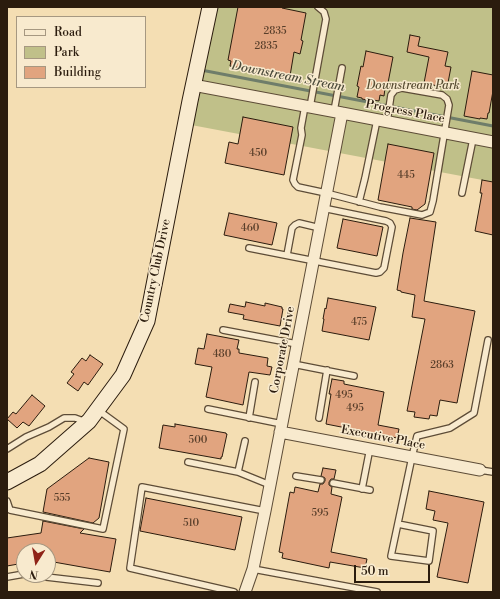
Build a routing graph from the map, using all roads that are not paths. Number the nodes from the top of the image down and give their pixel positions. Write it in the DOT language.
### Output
graph roads {
  1 [pos="210,7"];
  2 [pos="318,7"];
  3 [pos="342,68"];
  4 [pos="193,85"];
  5 [pos="307,106"];
  6 [pos="338,112"];
  7 [pos="382,121"];
  8 [pos="444,133"];
  9 [pos="474,139"];
  10 [pos="493,142"];
  11 [pos="326,193"];
  12 [pos="462,193"];
  13 [pos="359,202"];
  14 [pos="323,208"];
  15 [pos="320,228"];
  16 [pos="249,248"];
  17 [pos="287,255"];
  18 [pos="313,261"];
  19 [pos="223,330"];
  20 [pos="488,340"];
  21 [pos="297,344"];
  22 [pos="293,364"];
  23 [pos="327,370"];
  24 [pos="354,376"];
  25 [pos="255,382"];
  26 [pos="208,409"];
  27 [pos="98,410"];
  28 [pos="249,418"];
  29 [pos="319,418"];
  30 [pos="88,423"];
  31 [pos="281,428"];
  32 [pos="245,441"];
  33 [pos="370,448"];
  34 [pos="7,449"];
  35 [pos="412,457"];
  36 [pos="188,462"];
  37 [pos="480,470"];
  38 [pos="238,472"];
  39 [pos="493,472"];
  40 [pos="296,476"];
  41 [pos="320,480"];
  42 [pos="7,482"];
  43 [pos="333,483"];
  44 [pos="270,485"];
  45 [pos="362,489"];
  46 [pos="370,490"];
  47 [pos="7,501"];
  48 [pos="265,511"];
  49 [pos="398,524"];
  50 [pos="253,569"];
  51 [pos="56,578"];
  52 [pos="98,582"];
  53 [pos="234,592"];
  54 [pos="245,592"];
  55 [pos="376,592"];
  1 -- 4 [label="street, Country Club Drive"];
  2 -- 5 [label="lane"];
  3 -- 6 [label="lane"];
  4 -- 5 [label="street, Progress Place"];
  4 -- 27 [label="street, Country Club Drive"];
  5 -- 6 [label="street, Progress Place"];
  5 -- 11 [label="lane"];
  6 -- 7 [label="street, Progress Place"];
  6 -- 11 [label="street, Corporate Drive"];
  7 -- 8 [label="street, Progress Place"];
  7 -- 8 [label="lane"];
  7 -- 13 [label="lane"];
  8 -- 9 [label="street, Progress Place"];
  8 -- 13 [label="lane"];
  9 -- 10 [label="street, Progress Place"];
  9 -- 12 [label="lane"];
  11 -- 13 [label="lane"];
  11 -- 14 [label="street, Corporate Drive"];
  14 -- 15 [label="street, Corporate Drive"];
  14 -- 18 [label="lane"];
  15 -- 17 [label="lane"];
  15 -- 18 [label="street, Corporate Drive"];
  16 -- 17 [label="lane"];
  17 -- 18 [label="lane"];
  18 -- 21 [label="street, Corporate Drive"];
  19 -- 21 [label="lane"];
  20 -- 35 [label="lane"];
  21 -- 22 [label="street, Corporate Drive"];
  22 -- 23 [label="lane"];
  22 -- 31 [label="street, Corporate Drive"];
  23 -- 24 [label="lane"];
  23 -- 29 [label="lane"];
  25 -- 28 [label="lane"];
  26 -- 28 [label="lane"];
  27 -- 30 [label="street, Country Club Drive"];
  27 -- 47 [label="lane"];
  28 -- 31 [label="lane"];
  30 -- 34 [label="lane"];
  30 -- 42 [label="street, Country Club Drive"];
  31 -- 33 [label="street, Executive Place"];
  31 -- 44 [label="street, Corporate Drive"];
  32 -- 38 [label="lane"];
  33 -- 35 [label="street, Executive Place"];
  33 -- 45 [label="lane"];
  35 -- 37 [label="street, Executive Place"];
  35 -- 49 [label="lane"];
  36 -- 38 [label="lane"];
  37 -- 39 [label="lane"];
  38 -- 44 [label="lane"];
  40 -- 41 [label="lane"];
  43 -- 45 [label="lane"];
  44 -- 48 [label="street, Corporate Drive"];
  45 -- 46 [label="lane"];
  48 -- 50 [label="street, Corporate Drive"];
  48 -- 53 [label="lane"];
  49 -- 49 [label="lane"];
  50 -- 54 [label="street, Corporate Drive"];
  50 -- 55 [label="lane"];
  51 -- 52 [label="lane"];
}
